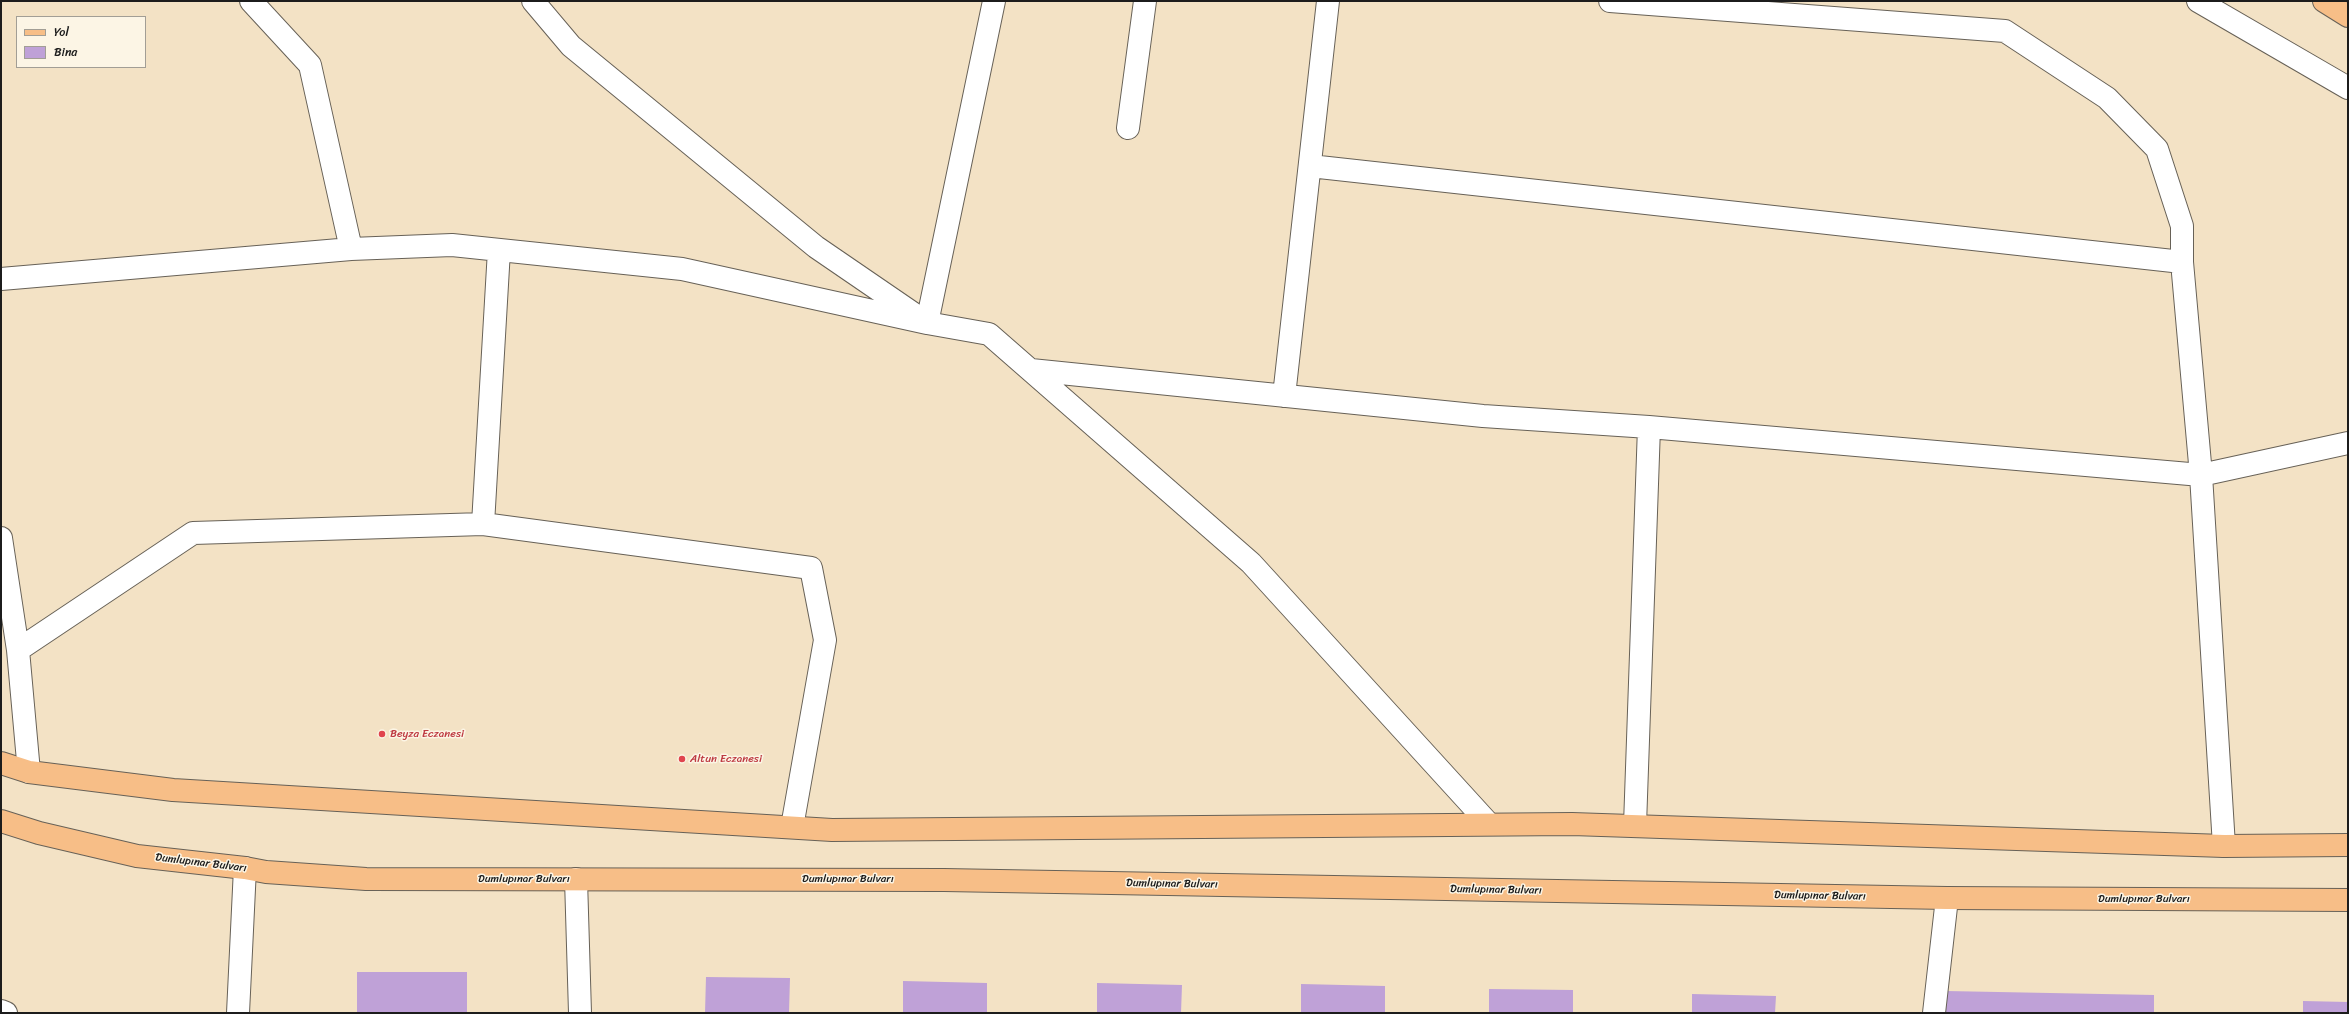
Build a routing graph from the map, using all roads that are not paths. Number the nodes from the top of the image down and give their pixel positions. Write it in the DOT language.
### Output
graph roads {
  1 [pos="251,1"];
  2 [pos="533,1"];
  3 [pos="994,1"];
  4 [pos="1144,1"];
  5 [pos="1328,1"];
  6 [pos="1610,1"];
  7 [pos="2198,1"];
  8 [pos="2324,1"];
  9 [pos="2348,16"];
  10 [pos="2348,88"];
  11 [pos="1128,128"];
  12 [pos="1310,166"];
  13 [pos="351,249"];
  14 [pos="499,250"];
  15 [pos="2182,262"];
  16 [pos="1,279"];
  17 [pos="927,323"];
  18 [pos="1031,370"];
  19 [pos="1284,396"];
  20 [pos="1649,428"];
  21 [pos="2348,444"];
  22 [pos="2201,475"];
  23 [pos="483,524"];
  24 [pos="1,538"];
  25 [pos="18,650"];
  26 [pos="1,763"];
  27 [pos="29,772"];
  28 [pos="1,821"];
  29 [pos="1489,824"];
  30 [pos="1635,825"];
  31 [pos="792,827"];
  32 [pos="2348,845"];
  33 [pos="2224,846"];
  34 [pos="245,868"];
  35 [pos="576,879"];
  36 [pos="1947,898"];
  37 [pos="2348,900"];
  38 [pos="1,1011"];
  39 [pos="6,1013"];
  40 [pos="238,1013"];
  41 [pos="580,1013"];
  42 [pos="1934,1013"];
  1 -- 13 [label="street"];
  2 -- 17 [label="street"];
  3 -- 17 [label="street"];
  4 -- 11 [label="street"];
  5 -- 12 [label="street"];
  6 -- 15 [label="street"];
  7 -- 10 [label="street"];
  8 -- 9 [label="main road"];
  12 -- 15 [label="street"];
  12 -- 19 [label="street"];
  13 -- 14 [label="street"];
  13 -- 16 [label="street"];
  14 -- 17 [label="street"];
  14 -- 23 [label="street"];
  15 -- 22 [label="street"];
  17 -- 18 [label="street"];
  18 -- 19 [label="street"];
  18 -- 29 [label="street"];
  19 -- 20 [label="street"];
  20 -- 22 [label="street"];
  20 -- 30 [label="street"];
  21 -- 22 [label="street"];
  22 -- 33 [label="street"];
  23 -- 25 [label="street"];
  23 -- 31 [label="street"];
  24 -- 25 [label="street"];
  25 -- 27 [label="street"];
  26 -- 27 [label="main road"];
  27 -- 31 [label="main road"];
  28 -- 34 [label="main road, Dumlupınar Bulvarı"];
  29 -- 30 [label="main road"];
  29 -- 31 [label="main road"];
  30 -- 33 [label="main road"];
  32 -- 33 [label="main road"];
  34 -- 35 [label="main road, Dumlupınar Bulvarı"];
  34 -- 40 [label="street"];
  35 -- 36 [label="main road, Dumlupınar Bulvarı"];
  35 -- 41 [label="street"];
  36 -- 37 [label="main road, Dumlupınar Bulvarı"];
  36 -- 42 [label="street"];
  38 -- 39 [label="street"];
}
